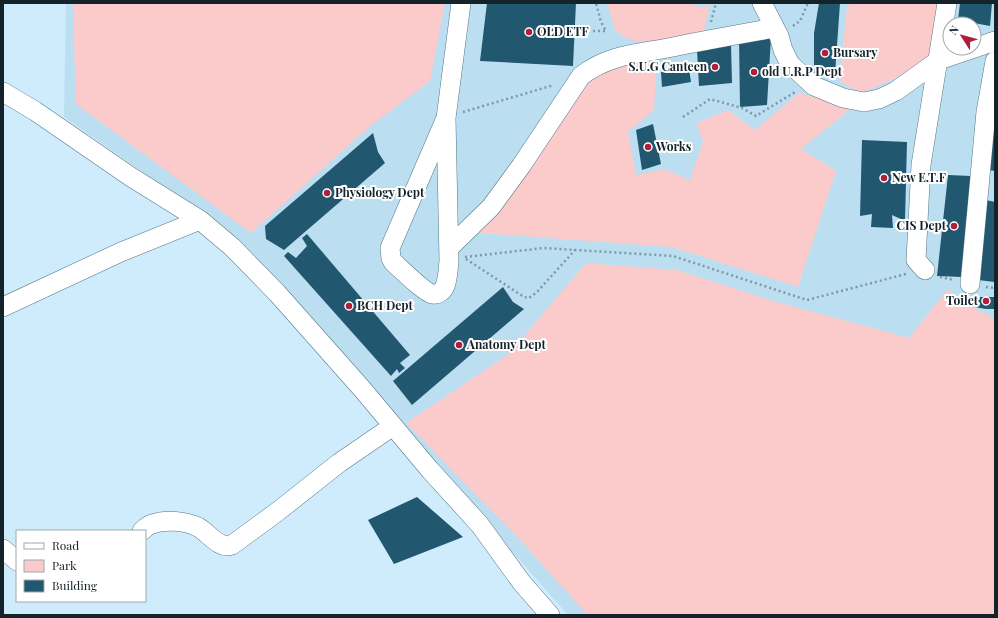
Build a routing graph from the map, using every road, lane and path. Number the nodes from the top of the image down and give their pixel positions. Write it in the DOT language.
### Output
graph roads {
  1 [pos="461,3"];
  2 [pos="596,3"];
  3 [pos="762,3"];
  4 [pos="808,3"];
  5 [pos="947,3"];
  6 [pos="593,31"];
  7 [pos="777,32"];
  8 [pos="995,41"];
  9 [pos="939,60"];
  10 [pos="995,61"];
  11 [pos="581,76"];
  12 [pos="814,86"];
  13 [pos="3,92"];
  14 [pos="684,117"];
  15 [pos="446,118"];
  16 [pos="200,220"];
  17 [pos="449,248"];
  18 [pos="575,250"];
  19 [pos="925,270"];
  20 [pos="970,284"];
  21 [pos="995,288"];
  22 [pos="3,307"];
  23 [pos="393,426"];
  24 [pos="143,530"];
  25 [pos="3,549"];
  26 [pos="16,560"];
  27 [pos="550,615"];
  1 -- 15 [label="street"];
  2 -- 6 [label="path"];
  3 -- 7 [label="street"];
  4 -- 7 [label="path"];
  5 -- 9 [label="street"];
  7 -- 11 [label="street"];
  7 -- 12 [label="street"];
  8 -- 9 [label="street"];
  9 -- 12 [label="street"];
  9 -- 19 [label="street"];
  10 -- 20 [label="street"];
  11 -- 15 [label="path"];
  11 -- 17 [label="street"];
  12 -- 14 [label="path"];
  13 -- 16 [label="street"];
  15 -- 17 [label="street"];
  15 -- 17 [label="street"];
  16 -- 22 [label="street"];
  16 -- 23 [label="street"];
  18 -- 18 [label="path"];
  18 -- 19 [label="path"];
  19 -- 20 [label="path"];
  20 -- 21 [label="path"];
  23 -- 24 [label="street"];
  23 -- 27 [label="street"];
  25 -- 26 [label="street"];
}
